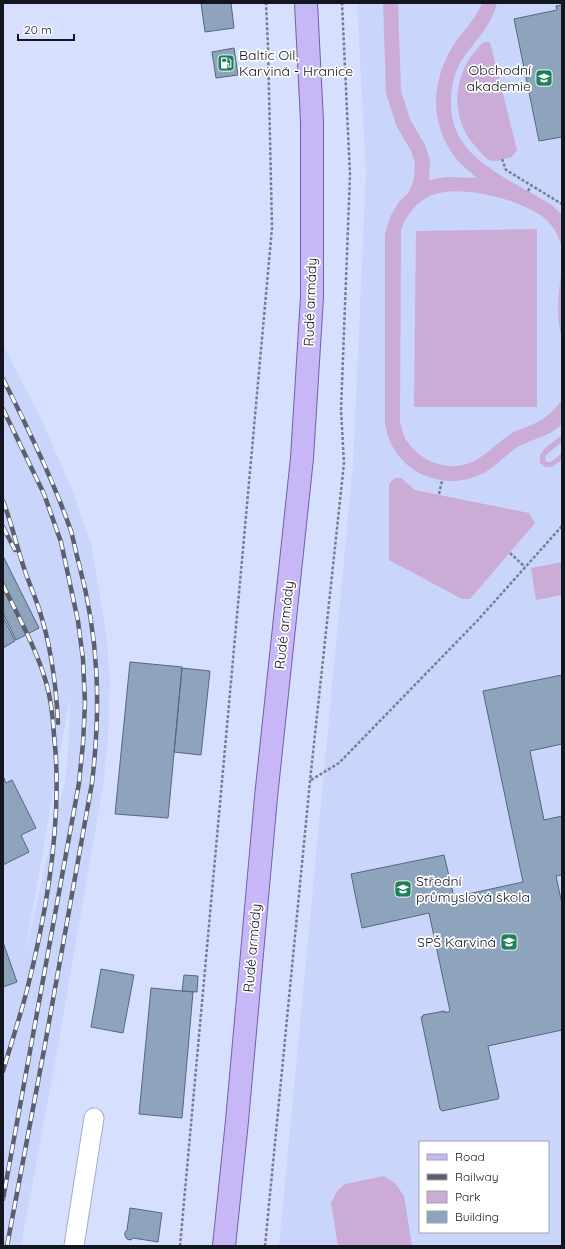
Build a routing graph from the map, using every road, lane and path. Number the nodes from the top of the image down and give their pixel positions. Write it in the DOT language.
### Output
graph roads {
  1 [pos="266,3"];
  2 [pos="306,3"];
  3 [pos="342,3"];
  4 [pos="502,159"];
  5 [pos="531,186"];
  6 [pos="528,191"];
  7 [pos="562,204"];
  8 [pos="442,481"];
  9 [pos="439,494"];
  10 [pos="562,526"];
  11 [pos="510,553"];
  12 [pos="525,567"];
  13 [pos="310,780"];
  14 [pos="94,1118"];
  15 [pos="74,1246"];
  16 [pos="180,1246"];
  17 [pos="224,1246"];
  18 [pos="266,1246"];
  1 -- 16 [label="path"];
  2 -- 17 [label="main road, Rudé armády"];
  3 -- 13 [label="path"];
  4 -- 5 [label="path"];
  5 -- 6 [label="path"];
  5 -- 7 [label="path"];
  8 -- 9 [label="path"];
  10 -- 12 [label="path"];
  11 -- 12 [label="path"];
  12 -- 13 [label="path"];
  13 -- 18 [label="path"];
  14 -- 15 [label="street"];
}
